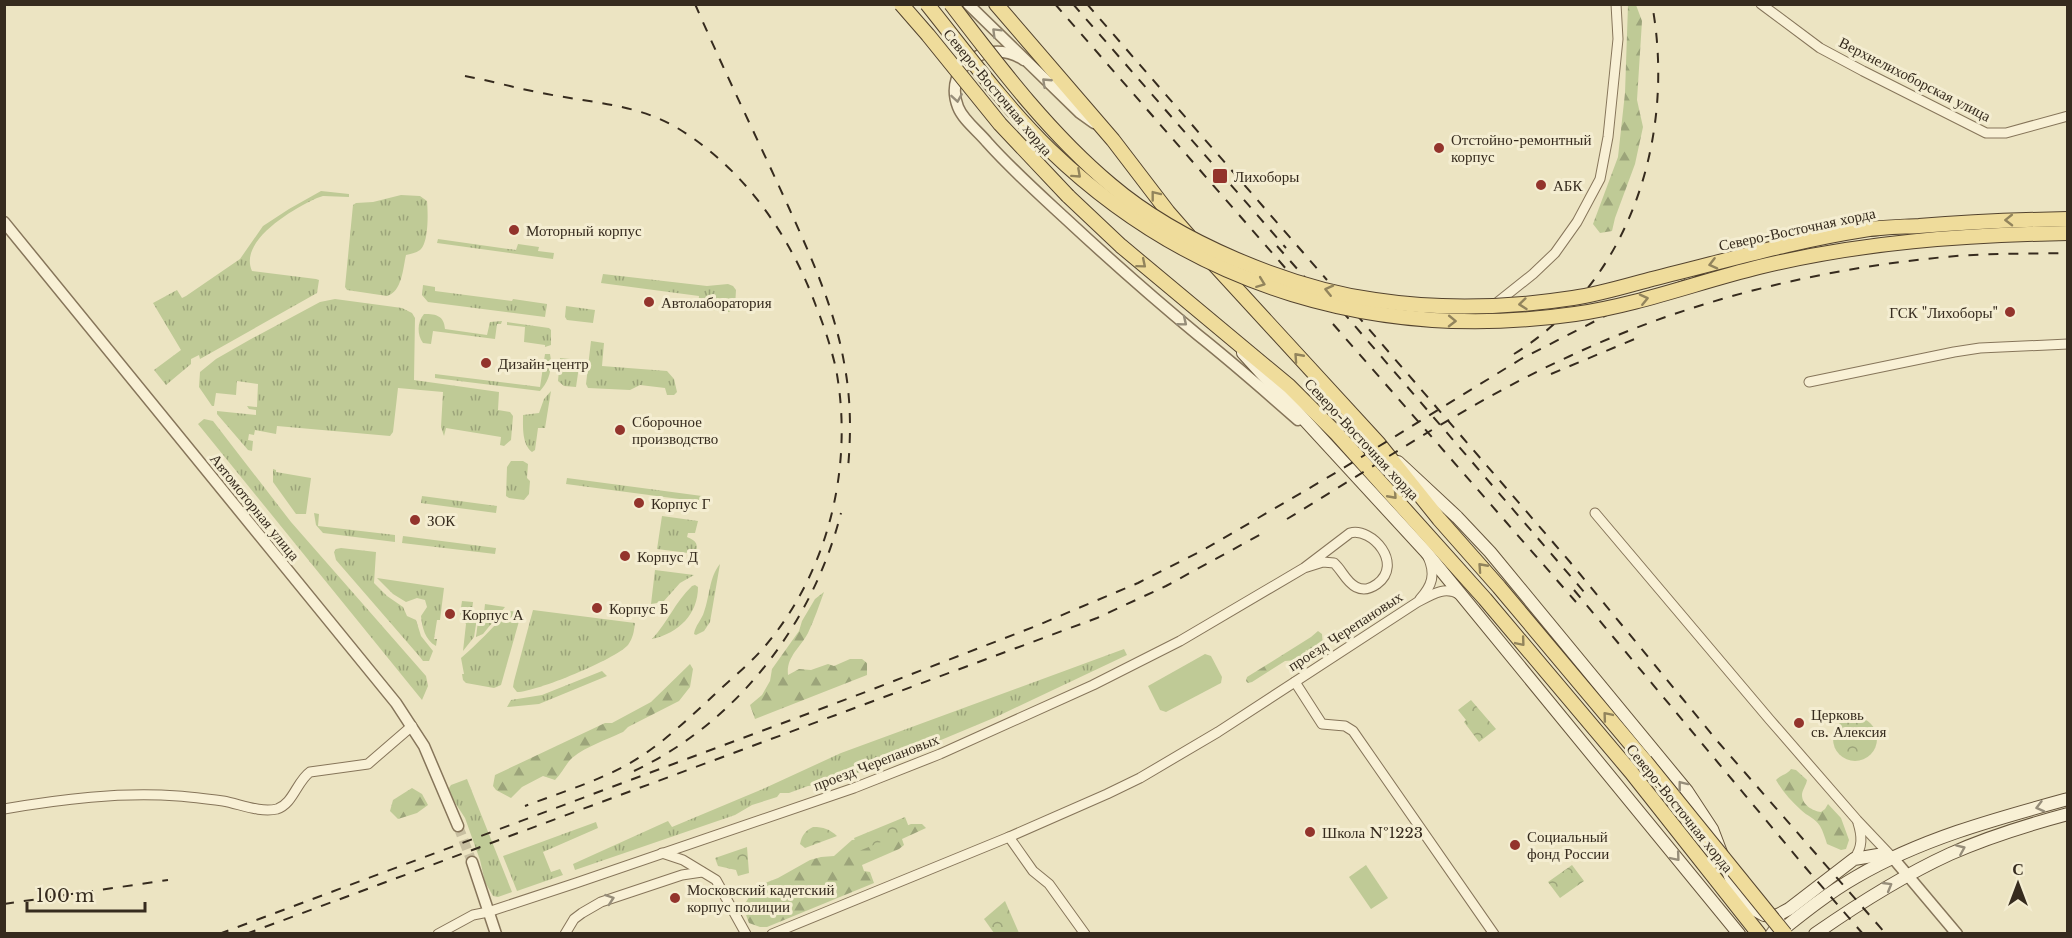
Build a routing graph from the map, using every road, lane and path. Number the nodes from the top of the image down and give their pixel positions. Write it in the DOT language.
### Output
graph roads {
  1 [pos="901,4"];
  2 [pos="927,4"];
  3 [pos="951,4"];
  4 [pos="968,4"];
  5 [pos="996,4"];
  6 [pos="1616,4"];
  7 [pos="1761,4"];
  8 [pos="1024,60"];
  9 [pos="2067,116"];
  10 [pos="1102,128"];
  11 [pos="2067,219"];
  12 [pos="4,222"];
  13 [pos="2067,233"];
  14 [pos="1474,321"];
  15 [pos="1218,325"];
  16 [pos="2067,344"];
  17 [pos="1809,382"];
  18 [pos="1379,444"];
  19 [pos="1328,446"];
  20 [pos="1595,513"];
  21 [pos="1426,552"];
  22 [pos="1304,568"];
  23 [pos="1462,597"];
  24 [pos="1416,603"];
  25 [pos="1295,682"];
  26 [pos="412,726"];
  27 [pos="2067,799"];
  28 [pos="4,809"];
  29 [pos="2067,814"];
  30 [pos="1857,820"];
  31 [pos="458,826"];
  32 [pos="1009,837"];
  33 [pos="662,853"];
  34 [pos="1893,858"];
  35 [pos="1854,859"];
  36 [pos="472,862"];
  37 [pos="702,872"];
  38 [pos="1908,875"];
  39 [pos="1789,909"];
  40 [pos="488,912"];
  41 [pos="1782,932"];
  42 [pos="438,933"];
  43 [pos="496,933"];
  44 [pos="565,933"];
  45 [pos="746,933"];
  46 [pos="772,933"];
  47 [pos="1085,933"];
  48 [pos="1494,933"];
  49 [pos="1739,933"];
  50 [pos="1760,933"];
  51 [pos="1770,933"];
  52 [pos="1797,933"];
  53 [pos="1815,933"];
  54 [pos="1957,933"];
  1 -- 15 [label="main road, Северо-Восточная хорда, one-way, bridge"];
  2 -- 13 [label="main road, Северо-Восточная хорда, one-way, bridge"];
  11 -- 3 [label="main road, Северо-Восточная хорда, one-way, bridge"];
  8 -- 4 [label="street, one-way"];
  5 -- 10 [label="main road, Северо-Восточная хорда"];
  6 -- 14 [label="street"];
  7 -- 9 [label="street, Верхнелихоборская улица"];
  10 -- 8 [label="street, one-way"];
  8 -- 19 [label="street, one-way"];
  18 -- 10 [label="main road, Северо-Восточная хорда, one-way"];
  12 -- 26 [label="street, Автомоторная улица"];
  15 -- 19 [label="main road"];
  15 -- 50 [label="main road, Северо-Восточная хорда, one-way"];
  16 -- 17 [label="street"];
  39 -- 18 [label="main road, one-way"];
  41 -- 18 [label="main road, Северо-Восточная хорда, one-way, bridge"];
  19 -- 21 [label="main road"];
  20 -- 30 [label="street"];
  21 -- 23 [label="main road"];
  21 -- 24 [label="street, проезд Черепановых"];
  22 -- 22 [label="street"];
  22 -- 33 [label="street, проезд Черепановых"];
  23 -- 24 [label="street, проезд Черепановых"];
  23 -- 49 [label="main road, one-way"];
  24 -- 25 [label="street, проезд Черепановых"];
  25 -- 32 [label="street, проезд Черепановых"];
  25 -- 48 [label="street"];
  26 -- 28 [label="street"];
  26 -- 31 [label="street, Автомоторная улица"];
  27 -- 34 [label="main road, one-way"];
  38 -- 29 [label="main road, one-way"];
  30 -- 34 [label="street"];
  30 -- 35 [label="street"];
  32 -- 46 [label="street, проезд Черепановых"];
  32 -- 47 [label="street"];
  33 -- 37 [label="street"];
  33 -- 40 [label="street, проезд Черепановых"];
  34 -- 35 [label="main road"];
  34 -- 38 [label="street"];
  34 -- 41 [label="main road"];
  35 -- 39 [label="main road"];
  36 -- 40 [label="street"];
  44 -- 37 [label="street, one-way"];
  37 -- 45 [label="street"];
  53 -- 38 [label="main road, one-way"];
  38 -- 54 [label="street"];
  39 -- 51 [label="street"];
  40 -- 42 [label="street, проезд Черепановых"];
  40 -- 43 [label="street"];
  41 -- 52 [label="main road"];
}
